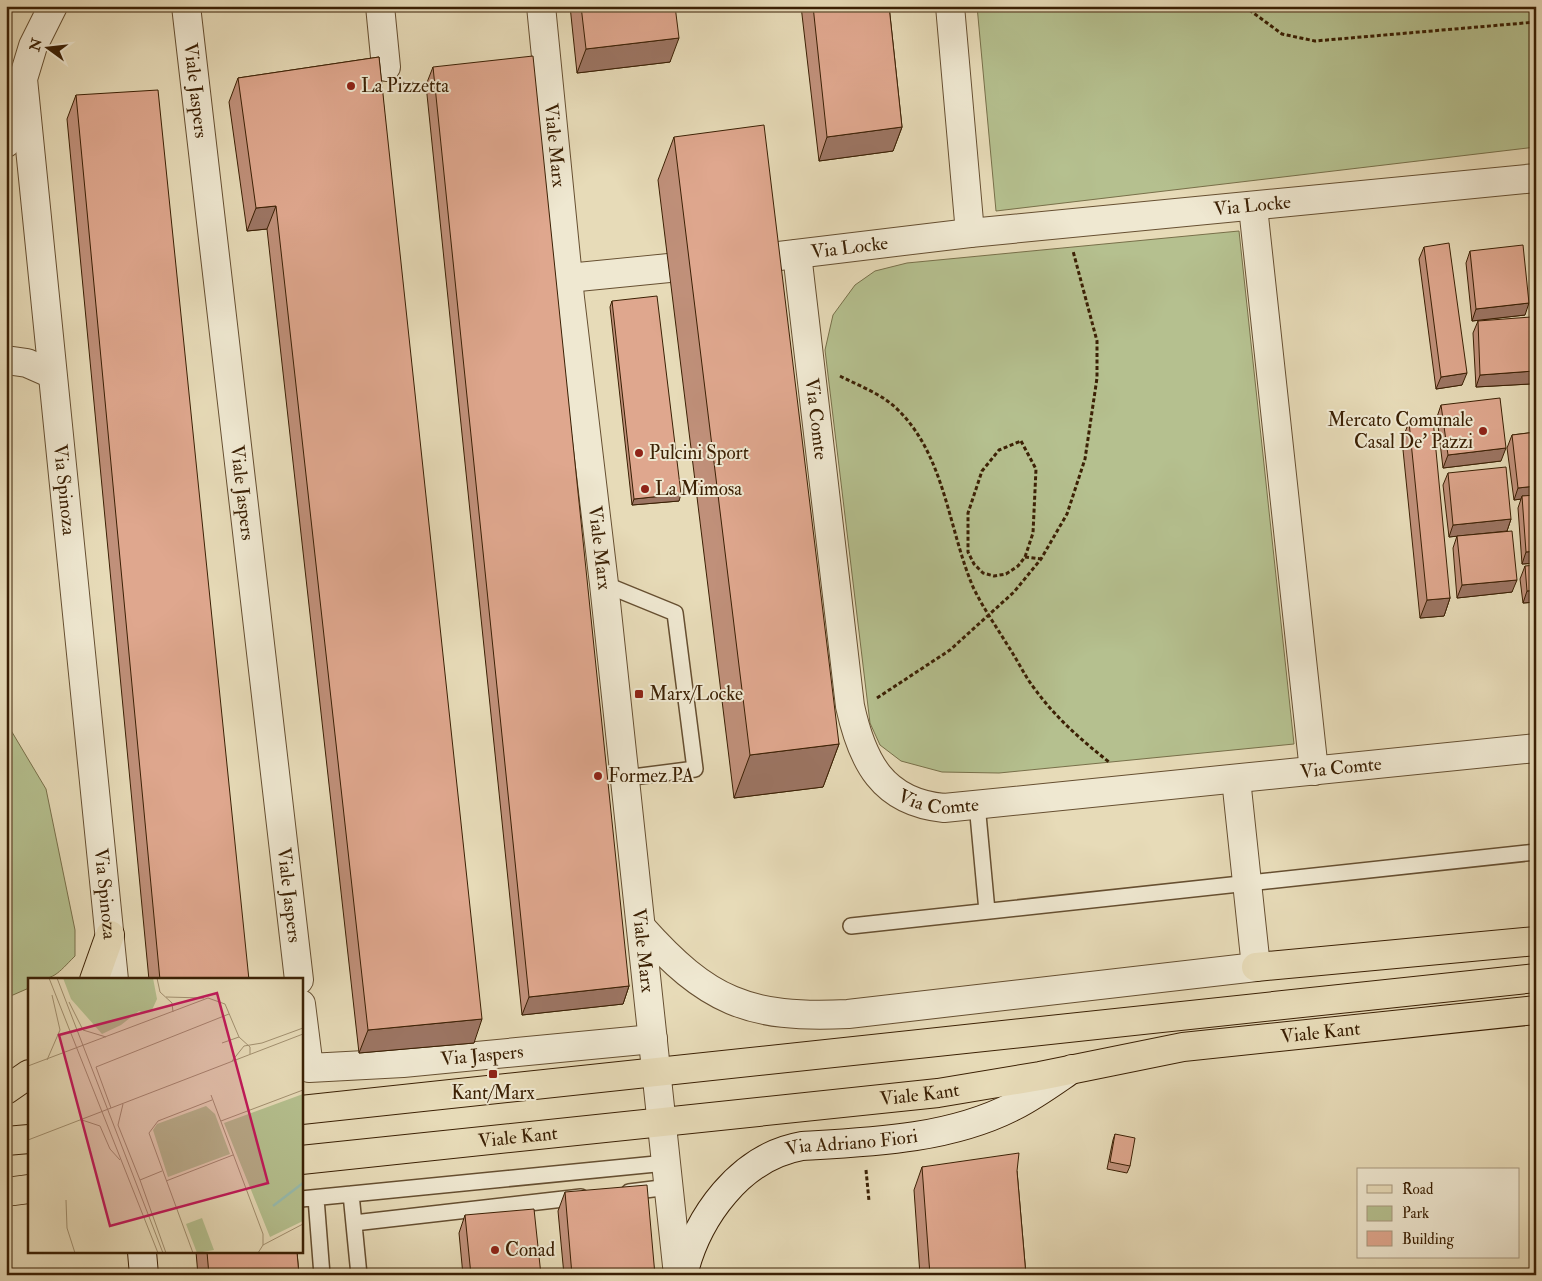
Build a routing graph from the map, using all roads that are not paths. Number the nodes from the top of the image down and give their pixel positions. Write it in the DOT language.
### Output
graph roads {
  1 [pos="53,6"];
  2 [pos="380,6"];
  3 [pos="950,6"];
  4 [pos="189,7"];
  5 [pos="538,13"];
  6 [pos="386,66"];
  7 [pos="23,79"];
  8 [pos="6,144"];
  9 [pos="1536,178"];
  10 [pos="1253,207"];
  11 [pos="970,233"];
  12 [pos="797,254"];
  13 [pos="759,257"];
  14 [pos="669,268"];
  15 [pos="568,278"];
  16 [pos="6,360"];
  17 [pos="52,374"];
  18 [pos="604,584"];
  19 [pos="1536,748"];
  20 [pos="1314,771"];
  21 [pos="625,778"];
  22 [pos="1236,779"];
  23 [pos="977,804"];
  24 [pos="1536,852"];
  25 [pos="1247,882"];
  26 [pos="987,911"];
  27 [pos="851,926"];
  28 [pos="641,927"];
  29 [pos="110,934"];
  30 [pos="1536,941"];
  31 [pos="1256,967"];
  32 [pos="95,978"];
  33 [pos="114,978"];
  34 [pos="299,978"];
  35 [pos="1536,978"];
  36 [pos="1536,1010"];
  37 [pos="302,1012"];
  38 [pos="653,1039"];
  39 [pos="1072,1069"];
  40 [pos="656,1071"];
  41 [pos="28,1075"];
  42 [pos="6,1090"];
  43 [pos="302,1110"];
  44 [pos="662,1122"];
  45 [pos="28,1139"];
  46 [pos="6,1141"];
  47 [pos="302,1160"];
  48 [pos="668,1175"];
  49 [pos="28,1189"];
  50 [pos="6,1192"];
  51 [pos="351,1194"];
  52 [pos="308,1198"];
  53 [pos="354,1223"];
  54 [pos="142,1254"];
  55 [pos="144,1275"];
  56 [pos="322,1275"];
  57 [pos="359,1275"];
  58 [pos="678,1275"];
  59 [pos="683,1275"];
  1 -- 7 [label="street, Via Spinoza"];
  2 -- 6 [label="street"];
  3 -- 11 [label="street"];
  4 -- 34 [label="street, Viale Jaspers"];
  5 -- 15 [label="street, Viale Marx"];
  7 -- 8 [label="street"];
  7 -- 17 [label="street, Via Spinoza"];
  9 -- 10 [label="street, Via Locke"];
  10 -- 11 [label="street, Via Locke"];
  10 -- 20 [label="street"];
  11 -- 12 [label="street, Via Locke"];
  12 -- 13 [label="street, Via Locke"];
  12 -- 23 [label="street, Via Comte"];
  14 -- 15 [label="street"];
  15 -- 18 [label="street, Viale Marx"];
  16 -- 17 [label="street"];
  17 -- 29 [label="street, Via Spinoza"];
  18 -- 21 [label="street, Viale Marx"];
  18 -- 21 [label="lane"];
  19 -- 20 [label="street, Via Comte"];
  20 -- 22 [label="street, Via Comte"];
  21 -- 28 [label="street, Viale Marx"];
  22 -- 23 [label="street, Via Comte"];
  22 -- 25 [label="street"];
  23 -- 26 [label="lane"];
  24 -- 25 [label="lane"];
  25 -- 26 [label="lane"];
  25 -- 31 [label="street"];
  26 -- 27 [label="lane"];
  28 -- 31 [label="street"];
  28 -- 38 [label="street, Viale Marx"];
  29 -- 32 [label="main road"];
  29 -- 33 [label="street, Via Spinoza"];
  30 -- 31 [label="main road"];
  35 -- 40 [label="main road, Viale Kant"];
  36 -- 39 [label="main road, Viale Kant"];
  37 -- 38 [label="street, Via Jaspers"];
  38 -- 40 [label="street, Viale Marx"];
  39 -- 44 [label="main road, Viale Kant"];
  39 -- 59 [label="street, Via Adriano Fiori"];
  40 -- 43 [label="main road, Viale Kant"];
  40 -- 44 [label="street, Viale Marx"];
  41 -- 42 [label="main road"];
  44 -- 47 [label="main road, Viale Kant"];
  44 -- 48 [label="street"];
  45 -- 46 [label="main road"];
  48 -- 51 [label="lane"];
  48 -- 53 [label="lane"];
  48 -- 58 [label="street"];
  49 -- 50 [label="main road"];
  51 -- 52 [label="lane"];
  51 -- 53 [label="lane"];
  52 -- 56 [label="lane"];
  53 -- 57 [label="lane"];
  54 -- 55 [label="street"];
}
